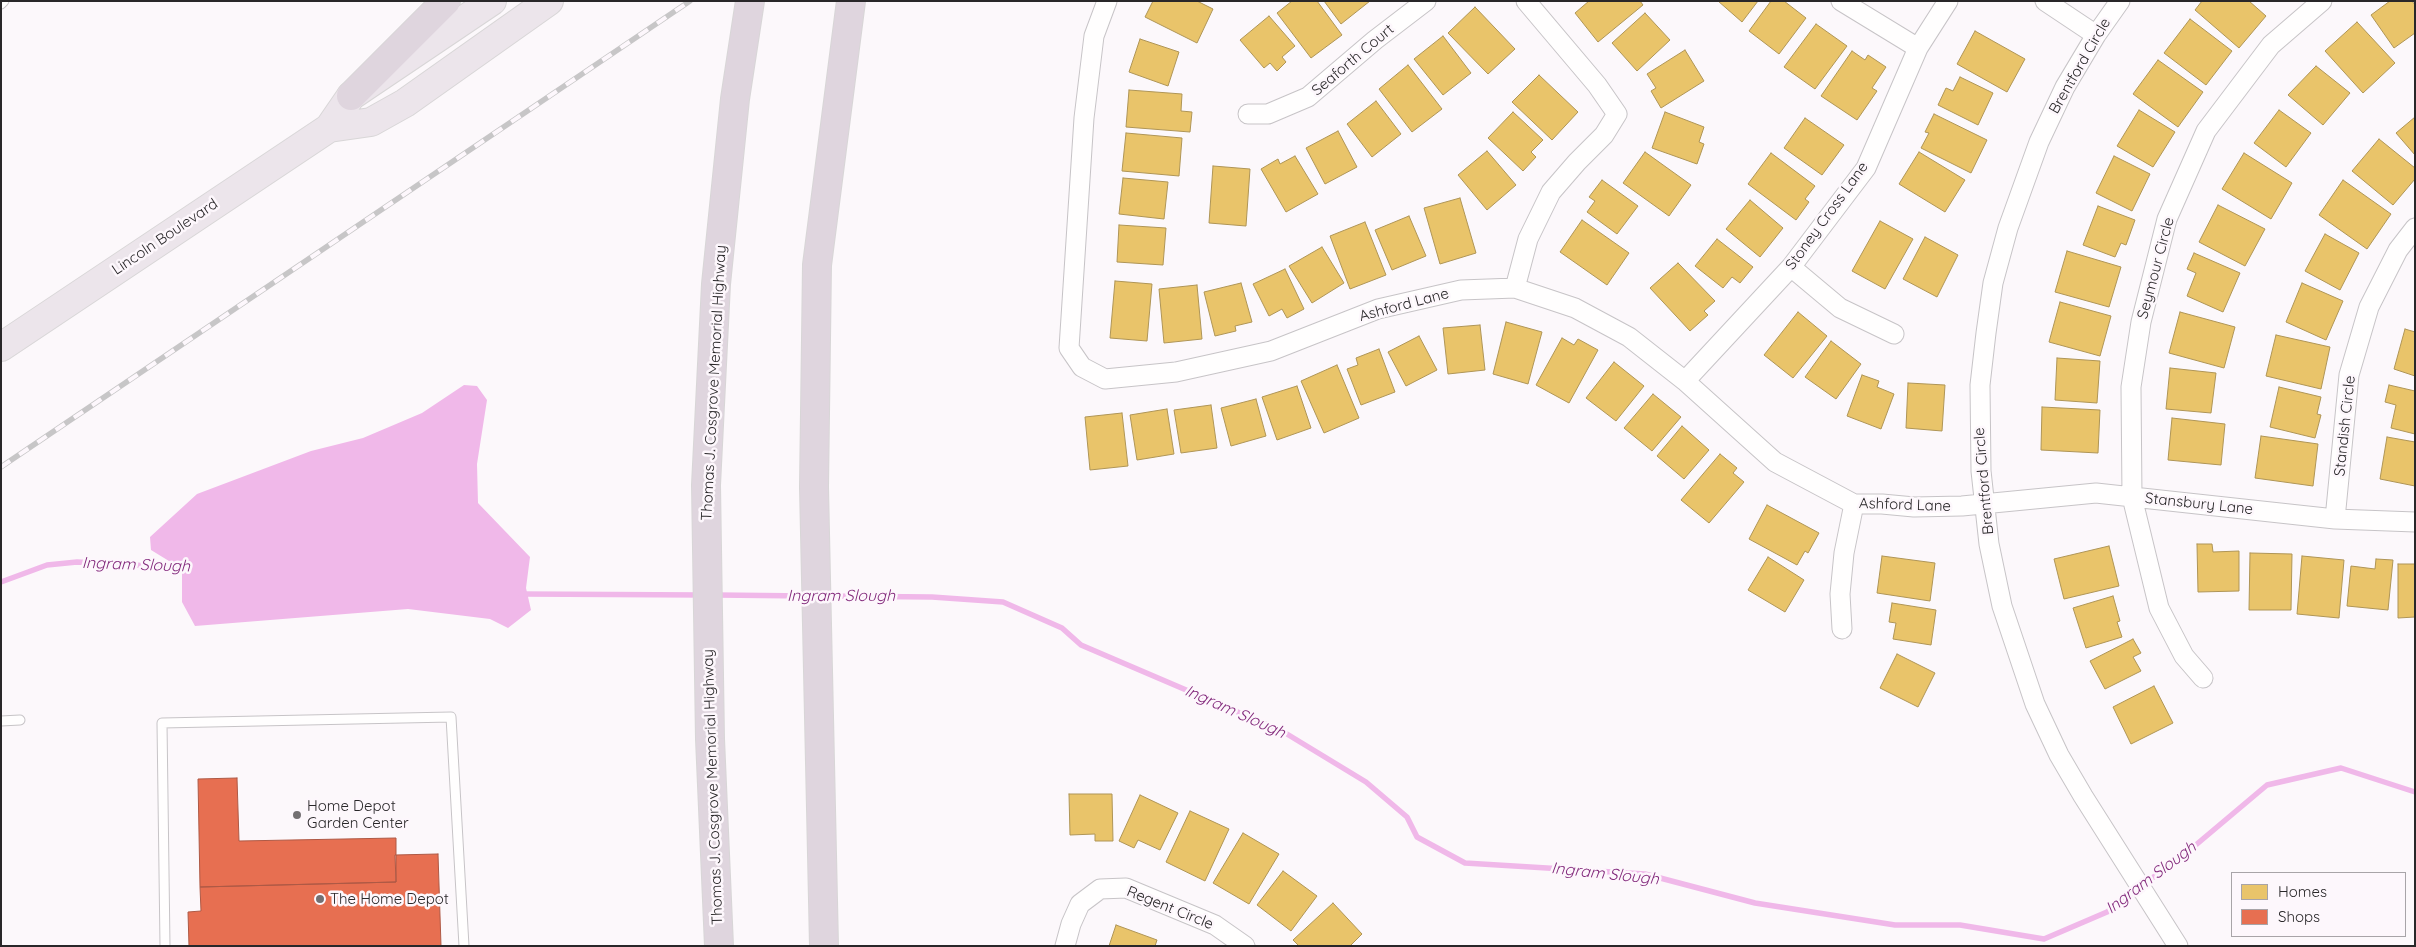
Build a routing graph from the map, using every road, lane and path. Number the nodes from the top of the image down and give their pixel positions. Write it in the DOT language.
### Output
graph roads {
  1 [pos="446,1"];
  2 [pos="492,1"];
  3 [pos="549,1"];
  4 [pos="750,1"];
  5 [pos="1107,1"];
  6 [pos="1426,1"];
  7 [pos="1526,1"];
  8 [pos="1842,1"];
  9 [pos="1948,1"];
  10 [pos="2045,1"];
  11 [pos="2120,1"];
  12 [pos="2322,1"];
  13 [pos="850,11"];
  14 [pos="2096,34"];
  15 [pos="1918,48"];
  16 [pos="351,96"];
  17 [pos="1248,114"];
  18 [pos="329,128"];
  19 [pos="2415,228"];
  20 [pos="1791,267"];
  21 [pos="1515,288"];
  22 [pos="1894,334"];
  23 [pos="1,346"];
  24 [pos="1686,381"];
  25 [pos="2132,497"];
  26 [pos="1854,504"];
  27 [pos="1984,504"];
  28 [pos="2335,519"];
  29 [pos="2415,522"];
  30 [pos="1842,629"];
  31 [pos="2203,678"];
  32 [pos="20,720"];
  33 [pos="1,721"];
  34 [pos="713,817"];
  35 [pos="2173,938"];
  36 [pos="165,946"];
  37 [pos="464,946"];
  38 [pos="701,946"];
  39 [pos="719,946"];
  40 [pos="824,946"];
  41 [pos="1065,946"];
  42 [pos="1245,946"];
  1 -- 16 [label="highway"];
  2 -- 16 [label="main road, Lincoln Boulevard"];
  3 -- 18 [label="main road, Lincoln Boulevard"];
  4 -- 34 [label="highway, Thomas J. Cosgrove Memorial Highway"];
  5 -- 21 [label="street, Ashford Lane"];
  6 -- 17 [label="street, Seaforth Court"];
  7 -- 21 [label="street"];
  8 -- 15 [label="street"];
  9 -- 15 [label="street, Stoney Cross Lane"];
  10 -- 14 [label="street"];
  11 -- 14 [label="street, Brentford Circle"];
  12 -- 25 [label="street, Seymour Circle"];
  13 -- 40 [label="highway"];
  14 -- 27 [label="street, Brentford Circle"];
  15 -- 20 [label="street, Stoney Cross Lane"];
  16 -- 18 [label="main road, Lincoln Boulevard"];
  18 -- 23 [label="main road, Lincoln Boulevard"];
  19 -- 28 [label="street, Standish Circle"];
  20 -- 22 [label="street"];
  20 -- 24 [label="street, Stoney Cross Lane"];
  21 -- 24 [label="street, Ashford Lane"];
  24 -- 26 [label="street, Ashford Lane"];
  25 -- 27 [label="street, Stansbury Lane"];
  25 -- 28 [label="street, Stansbury Lane"];
  25 -- 31 [label="street, Seymour Circle"];
  26 -- 27 [label="street, Ashford Lane"];
  26 -- 30 [label="street"];
  27 -- 35 [label="street, Brentford Circle"];
  28 -- 29 [label="street, Stansbury Lane"];
  32 -- 33 [label="lane"];
  34 -- 38 [label="highway"];
  34 -- 39 [label="highway, Thomas J. Cosgrove Memorial Highway"];
  36 -- 37 [label="lane"];
  41 -- 42 [label="street, Regent Circle"];
}
